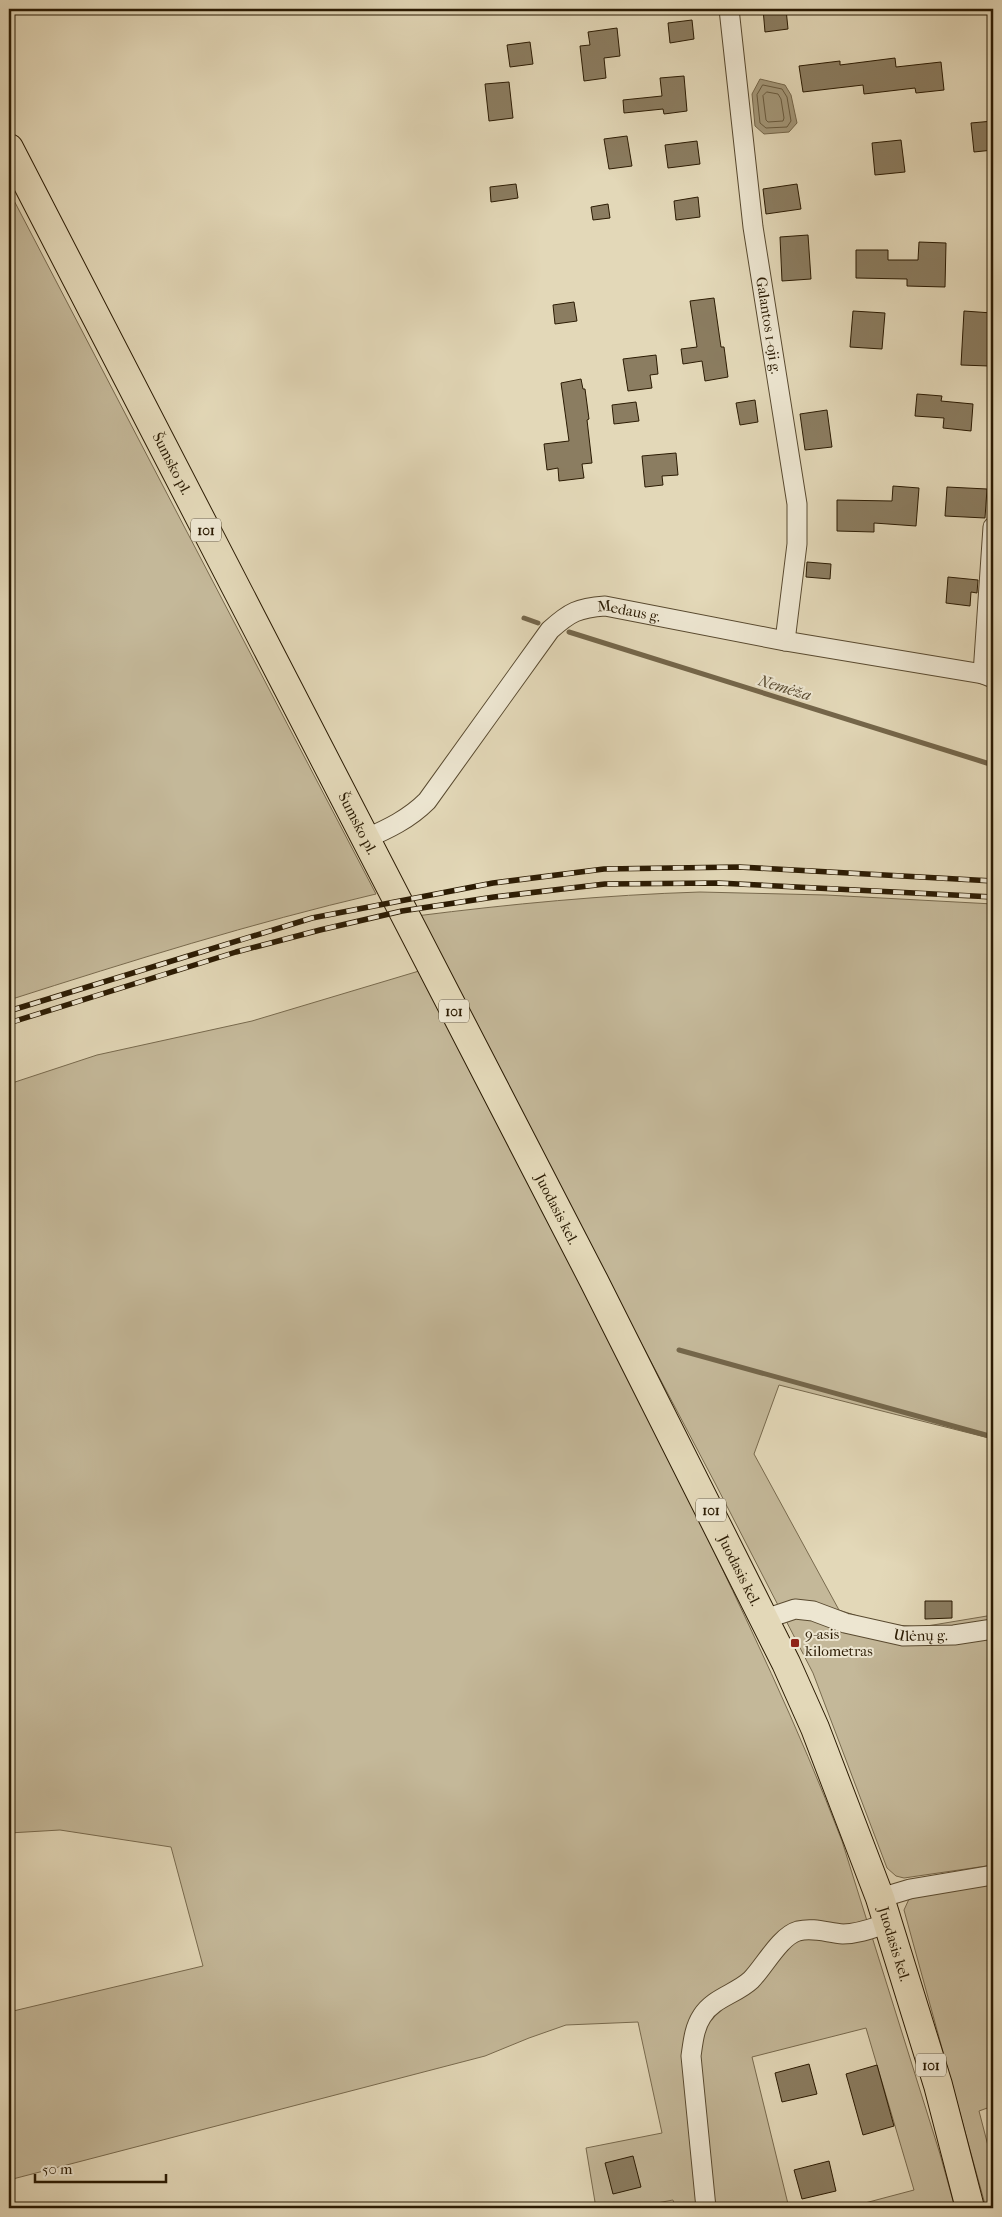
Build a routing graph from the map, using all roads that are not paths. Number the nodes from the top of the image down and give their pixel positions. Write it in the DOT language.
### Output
graph roads {
  1 [pos="729,9"];
  2 [pos="9,148"];
  3 [pos="993,527"];
  4 [pos="785,641"];
  5 [pos="988,676"];
  6 [pos="365,839"];
  7 [pos="402,911"];
  8 [pos="765,1619"];
  9 [pos="993,1629"];
  10 [pos="993,1875"];
  11 [pos="884,1910"];
  12 [pos="706,2208"];
  13 [pos="970,2208"];
  1 -- 4 [label="street, Galantos 1-oji g."];
  2 -- 6 [label="main road, Šumsko pl. / 101"];
  3 -- 5 [label="street"];
  4 -- 5 [label="street, Medaus g."];
  4 -- 6 [label="street, Medaus g."];
  6 -- 7 [label="main road, Šumsko pl. / 101"];
  7 -- 8 [label="main road, Juodasis kel. / 101"];
  8 -- 9 [label="street, Ulėnų g."];
  8 -- 11 [label="main road, Juodasis kel. / 101"];
  10 -- 11 [label="street"];
  11 -- 12 [label="street"];
  11 -- 13 [label="main road, Juodasis kel. / 101"];
}
